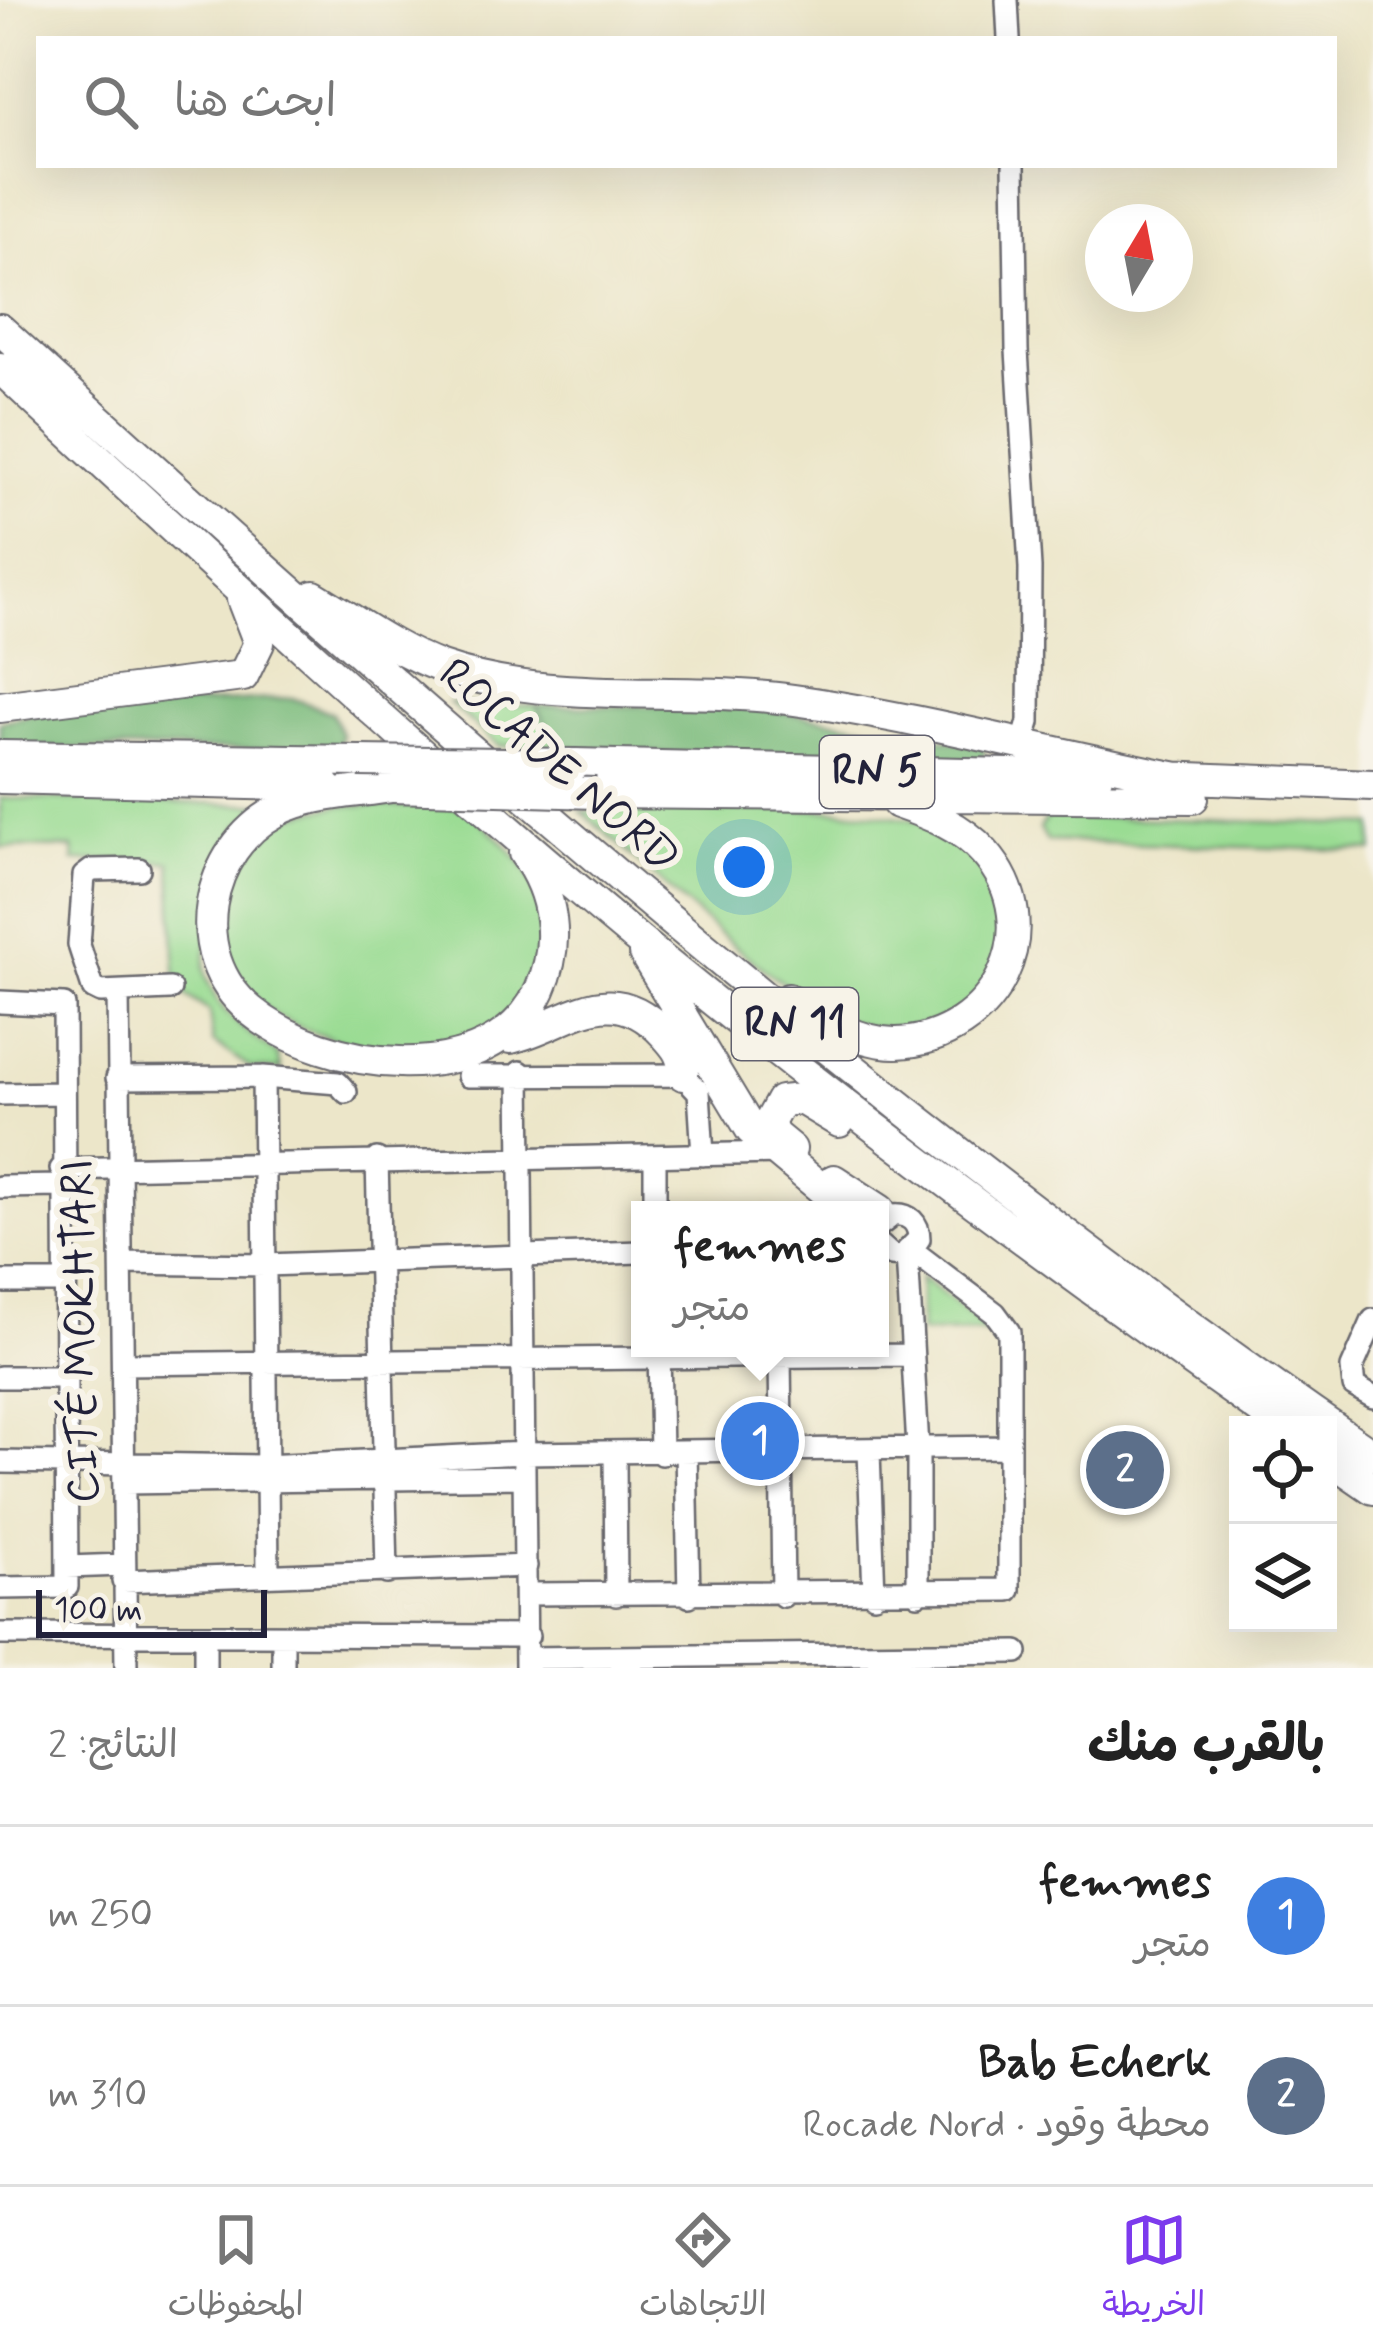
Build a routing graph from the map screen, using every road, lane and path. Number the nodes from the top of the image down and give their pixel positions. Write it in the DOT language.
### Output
graph roads {
  1 [pos="1007,0"];
  2 [pos="1009,36"];
  3 [pos="1014,168"];
  4 [pos="0,329"];
  5 [pos="0,368"];
  6 [pos="248,555"];
  7 [pos="236,588"];
  8 [pos="0,707"];
  9 [pos="1022,746"];
  10 [pos="0,755"];
  11 [pos="0,778"];
  12 [pos="1178,778"];
  13 [pos="1373,785"];
  14 [pos="392,787"];
  15 [pos="874,796"];
  16 [pos="1373,803"];
  17 [pos="503,824"];
  18 [pos="139,869"];
  19 [pos="636,937"];
  20 [pos="704,951"];
  21 [pos="170,989"];
  22 [pos="110,993"];
  23 [pos="0,1002"];
  24 [pos="64,1005"];
  25 [pos="490,1043"];
  26 [pos="520,1072"];
  27 [pos="683,1075"];
  28 [pos="468,1076"];
  29 [pos="263,1077"];
  30 [pos="117,1078"];
  31 [pos="346,1092"];
  32 [pos="62,1093"];
  33 [pos="0,1094"];
  34 [pos="781,1154"];
  35 [pos="908,1155"];
  36 [pos="703,1156"];
  37 [pos="517,1157"];
  38 [pos="655,1158"];
  39 [pos="377,1159"];
  40 [pos="264,1166"];
  41 [pos="118,1167"];
  42 [pos="61,1177"];
  43 [pos="0,1186"];
  44 [pos="655,1201"];
  45 [pos="836,1201"];
  46 [pos="864,1201"];
  47 [pos="889,1215"];
  48 [pos="631,1252"];
  49 [pos="894,1252"];
  50 [pos="521,1256"];
  51 [pos="122,1263"];
  52 [pos="383,1263"];
  53 [pos="266,1265"];
  54 [pos="0,1282"];
  55 [pos="66,1282"];
  56 [pos="1373,1320"];
  57 [pos="631,1354"];
  58 [pos="889,1355"];
  59 [pos="910,1355"];
  60 [pos="659,1357"];
  61 [pos="780,1357"];
  62 [pos="524,1358"];
  63 [pos="383,1361"];
  64 [pos="266,1363"];
  65 [pos="124,1364"];
  66 [pos="0,1377"];
  67 [pos="65,1377"];
  68 [pos="1373,1396"];
  69 [pos="1270,1416"];
  70 [pos="1008,1447"];
  71 [pos="918,1448"];
  72 [pos="686,1451"];
  73 [pos="783,1451"];
  74 [pos="869,1451"];
  75 [pos="524,1453"];
  76 [pos="615,1454"];
  77 [pos="661,1454"];
  78 [pos="1373,1455"];
  79 [pos="66,1460"];
  80 [pos="0,1462"];
  81 [pos="1337,1463"];
  82 [pos="386,1471"];
  83 [pos="124,1472"];
  84 [pos="265,1475"];
  85 [pos="524,1478"];
  86 [pos="1373,1489"];
  87 [pos="526,1566"];
  88 [pos="67,1567"];
  89 [pos="123,1573"];
  90 [pos="387,1574"];
  91 [pos="268,1575"];
  92 [pos="0,1588"];
  93 [pos="528,1594"];
  94 [pos="918,1594"];
  95 [pos="616,1595"];
  96 [pos="874,1595"];
  97 [pos="783,1596"];
  98 [pos="689,1597"];
  99 [pos="0,1634"];
  100 [pos="123,1635"];
  101 [pos="205,1636"];
  102 [pos="283,1636"];
  103 [pos="1017,1652"];
  104 [pos="527,1654"];
  105 [pos="903,1660"];
  106 [pos="989,1660"];
  107 [pos="608,1663"];
  108 [pos="126,1668"];
  109 [pos="205,1668"];
  110 [pos="283,1668"];
  1 -- 2 [label="street"];
  3 -- 9 [label="street"];
  4 -- 6 [label="highway, ROCADE NORD / RN 11"];
  5 -- 7 [label="highway, ROCADE NORD / RN 11"];
  6 -- 9 [label="highway"];
  6 -- 20 [label="highway, ROCADE NORD / RN 11"];
  7 -- 8 [label="highway"];
  7 -- 17 [label="highway, ROCADE NORD / RN 11"];
  9 -- 12 [label="highway"];
  10 -- 12 [label="highway, RN 5, bridge"];
  11 -- 14 [label="highway, RN 5"];
  12 -- 13 [label="highway, RN 5"];
  14 -- 15 [label="highway, RN 5, bridge"];
  14 -- 25 [label="highway"];
  15 -- 16 [label="highway, RN 5"];
  15 -- 20 [label="highway"];
  17 -- 19 [label="highway, ROCADE NORD / RN 11"];
  17 -- 25 [label="highway"];
  18 -- 22 [label="street"];
  19 -- 34 [label="highway"];
  19 -- 35 [label="highway, ROCADE NORD / RN 11"];
  20 -- 78 [label="highway, ROCADE NORD / RN 11"];
  21 -- 22 [label="street"];
  22 -- 24 [label="street"];
  22 -- 30 [label="street, CITÉ MOKHTARI"];
  23 -- 24 [label="street"];
  24 -- 32 [label="street"];
  25 -- 27 [label="highway"];
  26 -- 27 [label="street"];
  26 -- 28 [label="street"];
  26 -- 37 [label="street"];
  27 -- 36 [label="street"];
  29 -- 30 [label="street"];
  29 -- 31 [label="street"];
  29 -- 40 [label="street"];
  30 -- 41 [label="street, CITÉ MOKHTARI"];
  32 -- 33 [label="street"];
  32 -- 42 [label="street"];
  34 -- 36 [label="street"];
  34 -- 45 [label="highway"];
  35 -- 46 [label="highway"];
  35 -- 69 [label="highway, ROCADE NORD / RN 11"];
  36 -- 38 [label="street"];
  37 -- 38 [label="street"];
  37 -- 39 [label="street"];
  37 -- 50 [label="street"];
  38 -- 44 [label="street"];
  39 -- 40 [label="street"];
  39 -- 52 [label="street"];
  40 -- 41 [label="street"];
  40 -- 53 [label="street"];
  41 -- 42 [label="street"];
  41 -- 51 [label="street, CITÉ MOKHTARI"];
  42 -- 43 [label="street"];
  42 -- 55 [label="street"];
  47 -- 49 [label="street"];
  48 -- 50 [label="street"];
  49 -- 59 [label="street"];
  49 -- 70 [label="street"];
  50 -- 52 [label="street"];
  50 -- 62 [label="street"];
  51 -- 53 [label="street"];
  51 -- 65 [label="street, CITÉ MOKHTARI"];
  52 -- 53 [label="street"];
  52 -- 63 [label="street"];
  53 -- 64 [label="street"];
  54 -- 55 [label="street"];
  55 -- 67 [label="street"];
  56 -- 68 [label="street"];
  57 -- 62 [label="street"];
  58 -- 59 [label="street"];
  59 -- 71 [label="street"];
  60 -- 77 [label="street"];
  61 -- 73 [label="street"];
  62 -- 63 [label="street"];
  62 -- 75 [label="street"];
  63 -- 64 [label="street"];
  63 -- 82 [label="street"];
  64 -- 65 [label="street"];
  64 -- 84 [label="street"];
  65 -- 83 [label="street, CITÉ MOKHTARI"];
  66 -- 67 [label="street"];
  67 -- 79 [label="street"];
  70 -- 71 [label="street"];
  70 -- 94 [label="street"];
  71 -- 74 [label="street"];
  71 -- 94 [label="street"];
  72 -- 73 [label="street"];
  72 -- 77 [label="street"];
  72 -- 98 [label="street"];
  73 -- 74 [label="street"];
  73 -- 97 [label="street"];
  74 -- 96 [label="street"];
  75 -- 76 [label="street"];
  75 -- 82 [label="street"];
  75 -- 85 [label="street"];
  76 -- 77 [label="street"];
  76 -- 95 [label="street"];
  79 -- 80 [label="street"];
  79 -- 83 [label="street"];
  79 -- 88 [label="street"];
  81 -- 86 [label="highway"];
  82 -- 84 [label="street"];
  82 -- 85 [label="street"];
  82 -- 90 [label="street"];
  83 -- 84 [label="street"];
  83 -- 89 [label="street, CITÉ MOKHTARI"];
  84 -- 91 [label="street"];
  85 -- 87 [label="street"];
  87 -- 90 [label="street"];
  87 -- 93 [label="street"];
  88 -- 89 [label="street"];
  88 -- 92 [label="street"];
  89 -- 91 [label="street"];
  89 -- 100 [label="street, CITÉ MOKHTARI"];
  90 -- 91 [label="street"];
  93 -- 95 [label="street"];
  93 -- 104 [label="street"];
  94 -- 96 [label="street"];
  95 -- 98 [label="street"];
  96 -- 97 [label="street"];
  97 -- 98 [label="street"];
  99 -- 100 [label="street"];
  100 -- 101 [label="street"];
  100 -- 108 [label="street, CITÉ MOKHTARI"];
  101 -- 102 [label="street"];
  101 -- 109 [label="street"];
  102 -- 104 [label="street"];
  102 -- 110 [label="street"];
  103 -- 106 [label="street"];
  104 -- 107 [label="street"];
  105 -- 106 [label="street"];
  105 -- 107 [label="street"];
}
